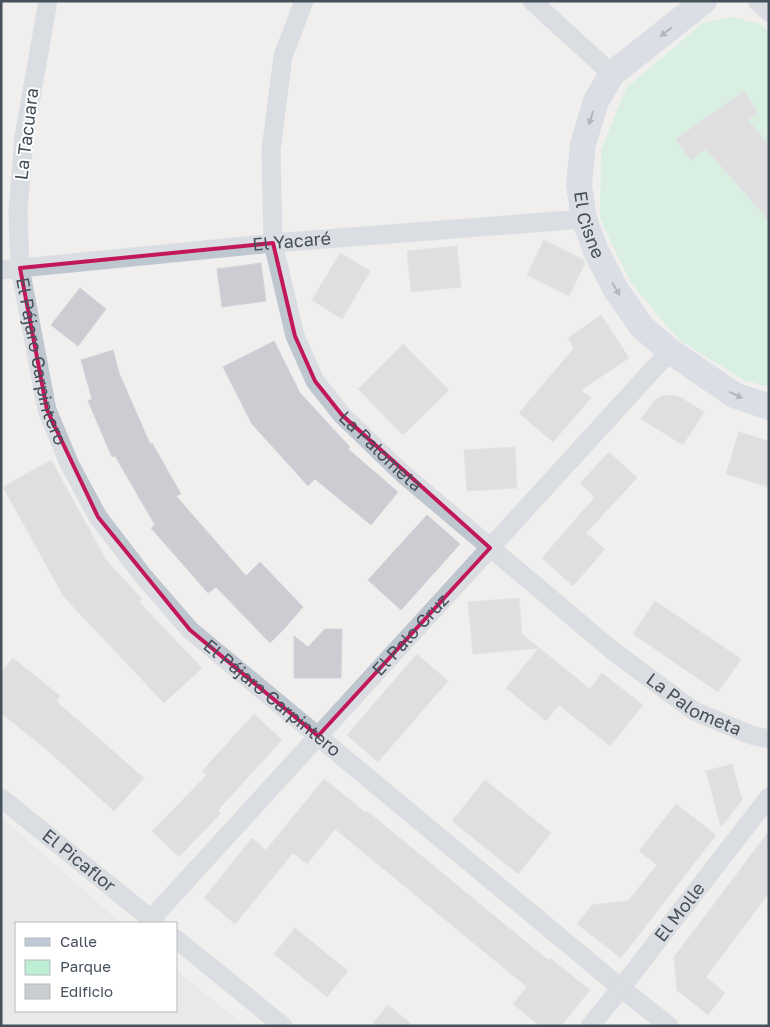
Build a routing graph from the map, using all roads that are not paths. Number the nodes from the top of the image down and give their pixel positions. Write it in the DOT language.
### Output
graph roads {
  1 [pos="48,1"];
  2 [pos="304,1"];
  3 [pos="532,1"];
  4 [pos="704,1"];
  5 [pos="757,1"];
  6 [pos="769,12"];
  7 [pos="612,74"];
  8 [pos="584,218"];
  9 [pos="273,243"];
  10 [pos="20,268"];
  11 [pos="1,270"];
  12 [pos="670,351"];
  13 [pos="769,408"];
  14 [pos="490,548"];
  15 [pos="318,736"];
  16 [pos="769,739"];
  17 [pos="769,797"];
  18 [pos="1,798"];
  19 [pos="154,921"];
  20 [pos="178,942"];
  21 [pos="621,988"];
  22 [pos="283,1026"];
  23 [pos="590,1026"];
  24 [pos="669,1026"];
  1 -- 10 [label="street, La Tacuara"];
  2 -- 9 [label="street, La Palometa"];
  3 -- 7 [label="street"];
  4 -- 7 [label="street, one-way"];
  5 -- 6 [label="street"];
  7 -- 8 [label="street, El Cisne, one-way"];
  8 -- 9 [label="street, El Yacaré"];
  8 -- 12 [label="street, El Cisne, one-way"];
  9 -- 10 [label="street, El Yacaré"];
  9 -- 14 [label="street, La Palometa"];
  10 -- 11 [label="street, El Yacaré"];
  10 -- 15 [label="street, El Pájaro Carpintero"];
  12 -- 13 [label="street, El Cisne, one-way"];
  12 -- 14 [label="street, El Palo Cruz"];
  14 -- 15 [label="street, El Palo Cruz"];
  14 -- 16 [label="street, La Palometa"];
  15 -- 19 [label="street, El Palo Cruz"];
  15 -- 21 [label="street, El Pájaro Carpintero"];
  17 -- 21 [label="street, El Molle"];
  18 -- 19 [label="street, El Picaflor"];
  20 -- 22 [label="street"];
  21 -- 23 [label="street, El Molle"];
  21 -- 24 [label="street, El Pájaro Carpintero"];
}
